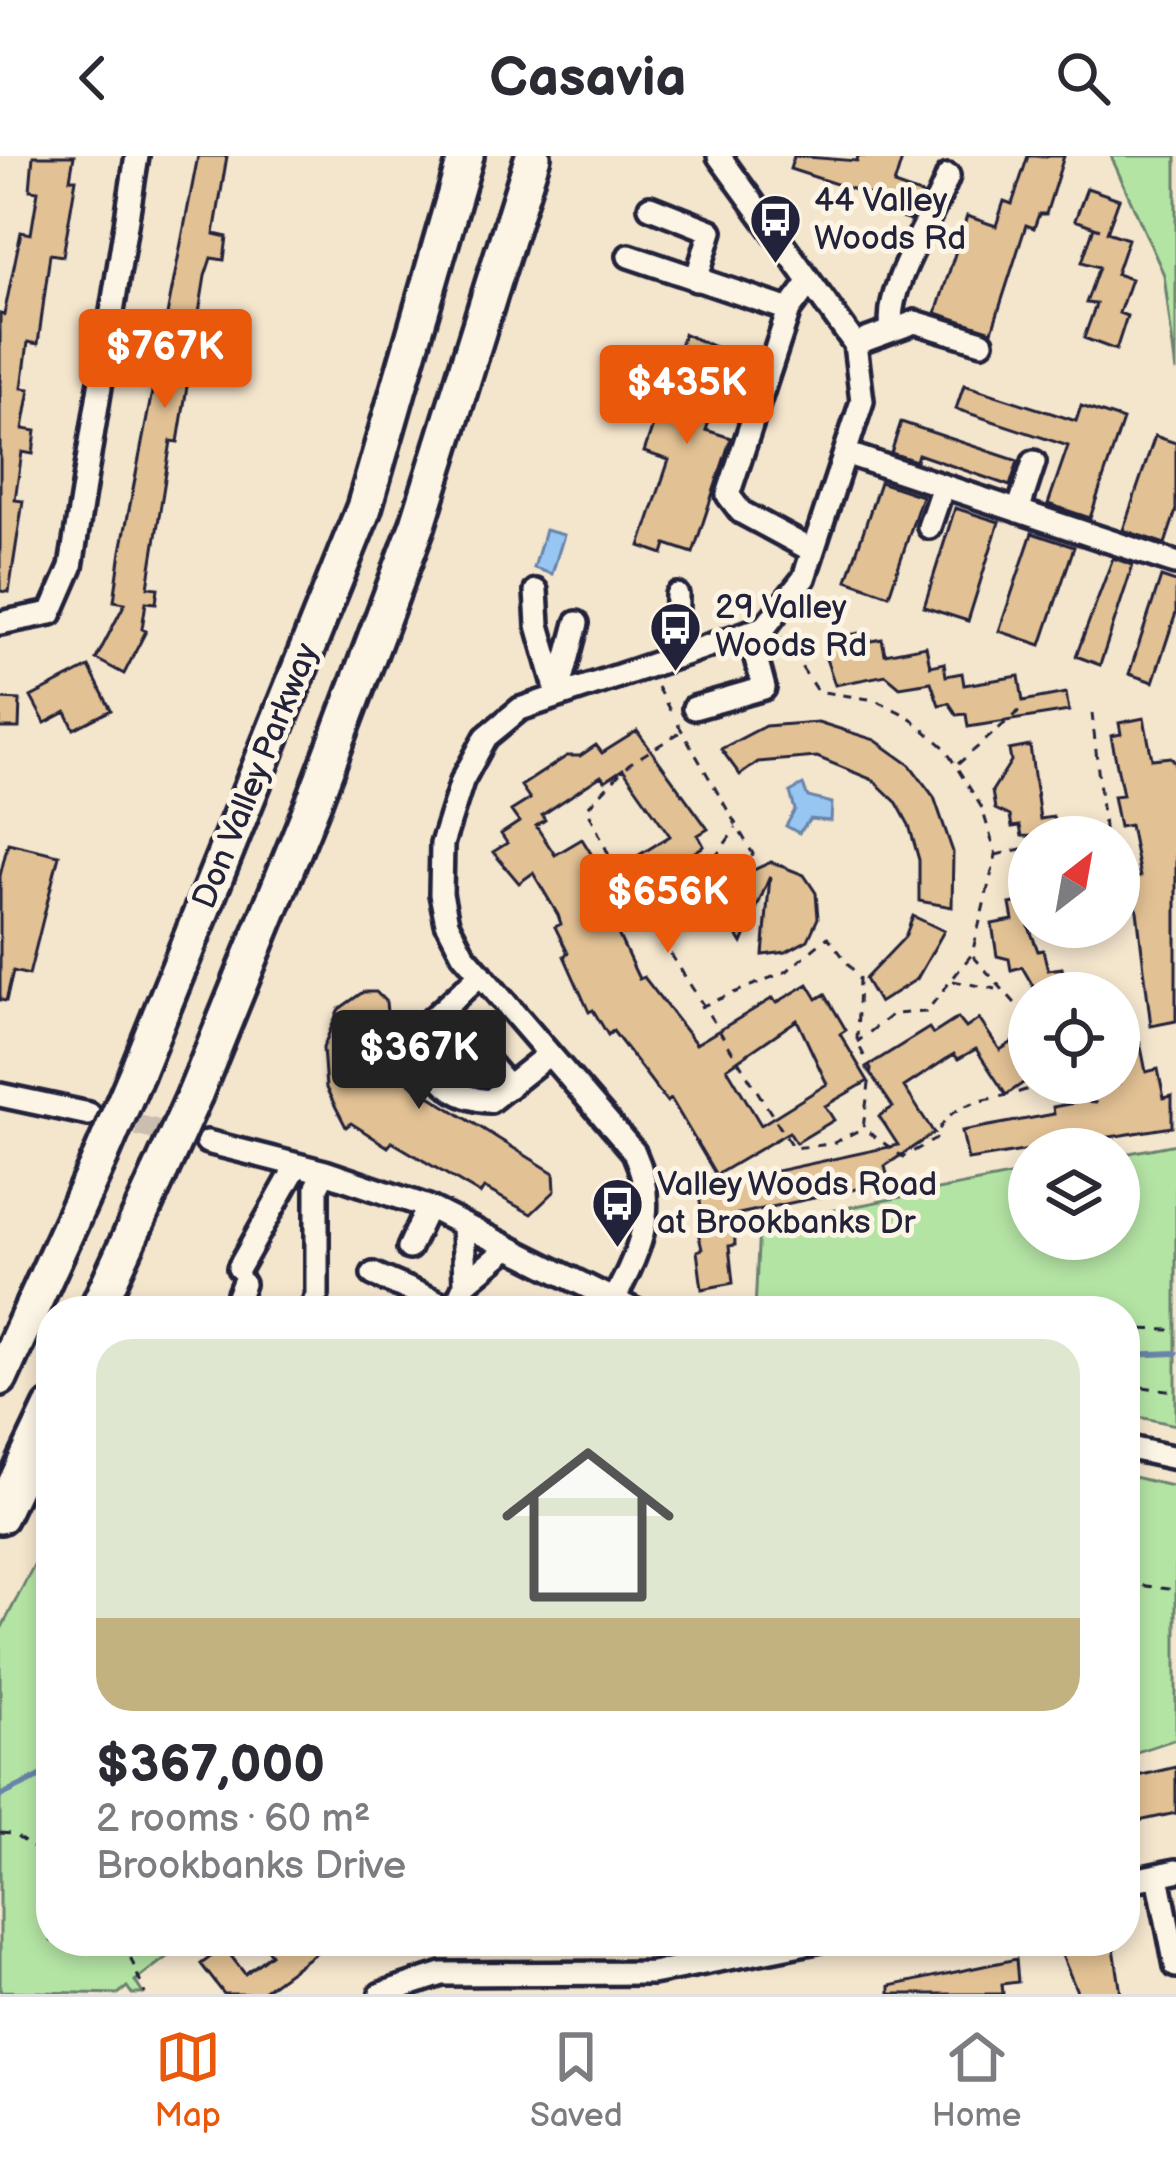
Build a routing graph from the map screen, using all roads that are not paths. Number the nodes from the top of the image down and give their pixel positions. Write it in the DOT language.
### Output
graph roads {
  1 [pos="136,156"];
  2 [pos="466,156"];
  3 [pos="533,156"];
  4 [pos="719,156"];
  5 [pos="948,176"];
  6 [pos="650,207"];
  7 [pos="629,256"];
  8 [pos="696,280"];
  9 [pos="809,283"];
  10 [pos="789,310"];
  11 [pos="892,328"];
  12 [pos="982,343"];
  13 [pos="855,344"];
  14 [pos="844,453"];
  15 [pos="1034,462"];
  16 [pos="943,486"];
  17 [pos="1018,511"];
  18 [pos="929,527"];
  19 [pos="813,550"];
  20 [pos="1175,563"];
  21 [pos="536,591"];
  22 [pos="677,596"];
  23 [pos="0,622"];
  24 [pos="577,623"];
  25 [pos="759,626"];
  26 [pos="676,654"];
  27 [pos="558,695"];
  28 [pos="694,708"];
  29 [pos="481,974"];
  30 [pos="465,1037"];
  31 [pos="550,1054"];
  32 [pos="509,1087"];
  33 [pos="0,1095"];
  34 [pos="89,1114"];
  35 [pos="207,1142"];
  36 [pos="297,1165"];
  37 [pos="325,1172"];
  38 [pos="428,1207"];
  39 [pos="463,1225"];
  40 [pos="409,1248"];
  41 [pos="508,1248"];
  42 [pos="373,1274"];
  43 [pos="465,1284"];
  44 [pos="37,1296"];
  45 [pos="103,1296"];
  46 [pos="236,1296"];
  47 [pos="317,1296"];
  48 [pos="422,1296"];
  49 [pos="459,1296"];
  50 [pos="593,1296"];
  51 [pos="615,1296"];
  52 [pos="36,1299"];
  53 [pos="0,1378"];
  54 [pos="36,1440"];
  55 [pos="1140,1450"];
  56 [pos="1176,1458"];
  57 [pos="0,1516"];
  58 [pos="1167,1874"];
  59 [pos="740,1956"];
  60 [pos="1176,1966"];
  61 [pos="381,1994"];
  1 -- 23 [label="street"];
  2 -- 44 [label="highway, Don Valley Parkway, bridge"];
  3 -- 45 [label="highway, Don Valley Parkway, bridge"];
  4 -- 9 [label="street"];
  5 -- 11 [label="street"];
  6 -- 8 [label="street"];
  7 -- 8 [label="street"];
  8 -- 10 [label="street"];
  9 -- 10 [label="street"];
  9 -- 13 [label="street"];
  10 -- 19 [label="street"];
  11 -- 12 [label="street"];
  11 -- 13 [label="street"];
  13 -- 14 [label="street"];
  14 -- 16 [label="street"];
  14 -- 19 [label="street"];
  15 -- 17 [label="street"];
  16 -- 17 [label="street"];
  16 -- 18 [label="street"];
  17 -- 20 [label="street"];
  19 -- 25 [label="street"];
  21 -- 27 [label="street"];
  22 -- 26 [label="street"];
  24 -- 27 [label="street"];
  25 -- 26 [label="street"];
  25 -- 28 [label="street"];
  26 -- 27 [label="street"];
  27 -- 29 [label="street"];
  29 -- 31 [label="street"];
  29 -- 32 [label="street"];
  30 -- 32 [label="street"];
  31 -- 32 [label="street"];
  31 -- 51 [label="street"];
  33 -- 34 [label="street"];
  35 -- 36 [label="street"];
  36 -- 37 [label="street"];
  36 -- 46 [label="street"];
  37 -- 38 [label="street"];
  37 -- 47 [label="street"];
  38 -- 39 [label="street"];
  38 -- 40 [label="street"];
  39 -- 41 [label="street"];
  39 -- 43 [label="street"];
  41 -- 43 [label="street"];
  41 -- 50 [label="street"];
  42 -- 48 [label="street"];
  43 -- 49 [label="street"];
  52 -- 53 [label="highway, Don Valley Parkway, bridge"];
  54 -- 57 [label="highway"];
  55 -- 56 [label="street"];
  58 -- 60 [label="street"];
  59 -- 61 [label="street"];
}
